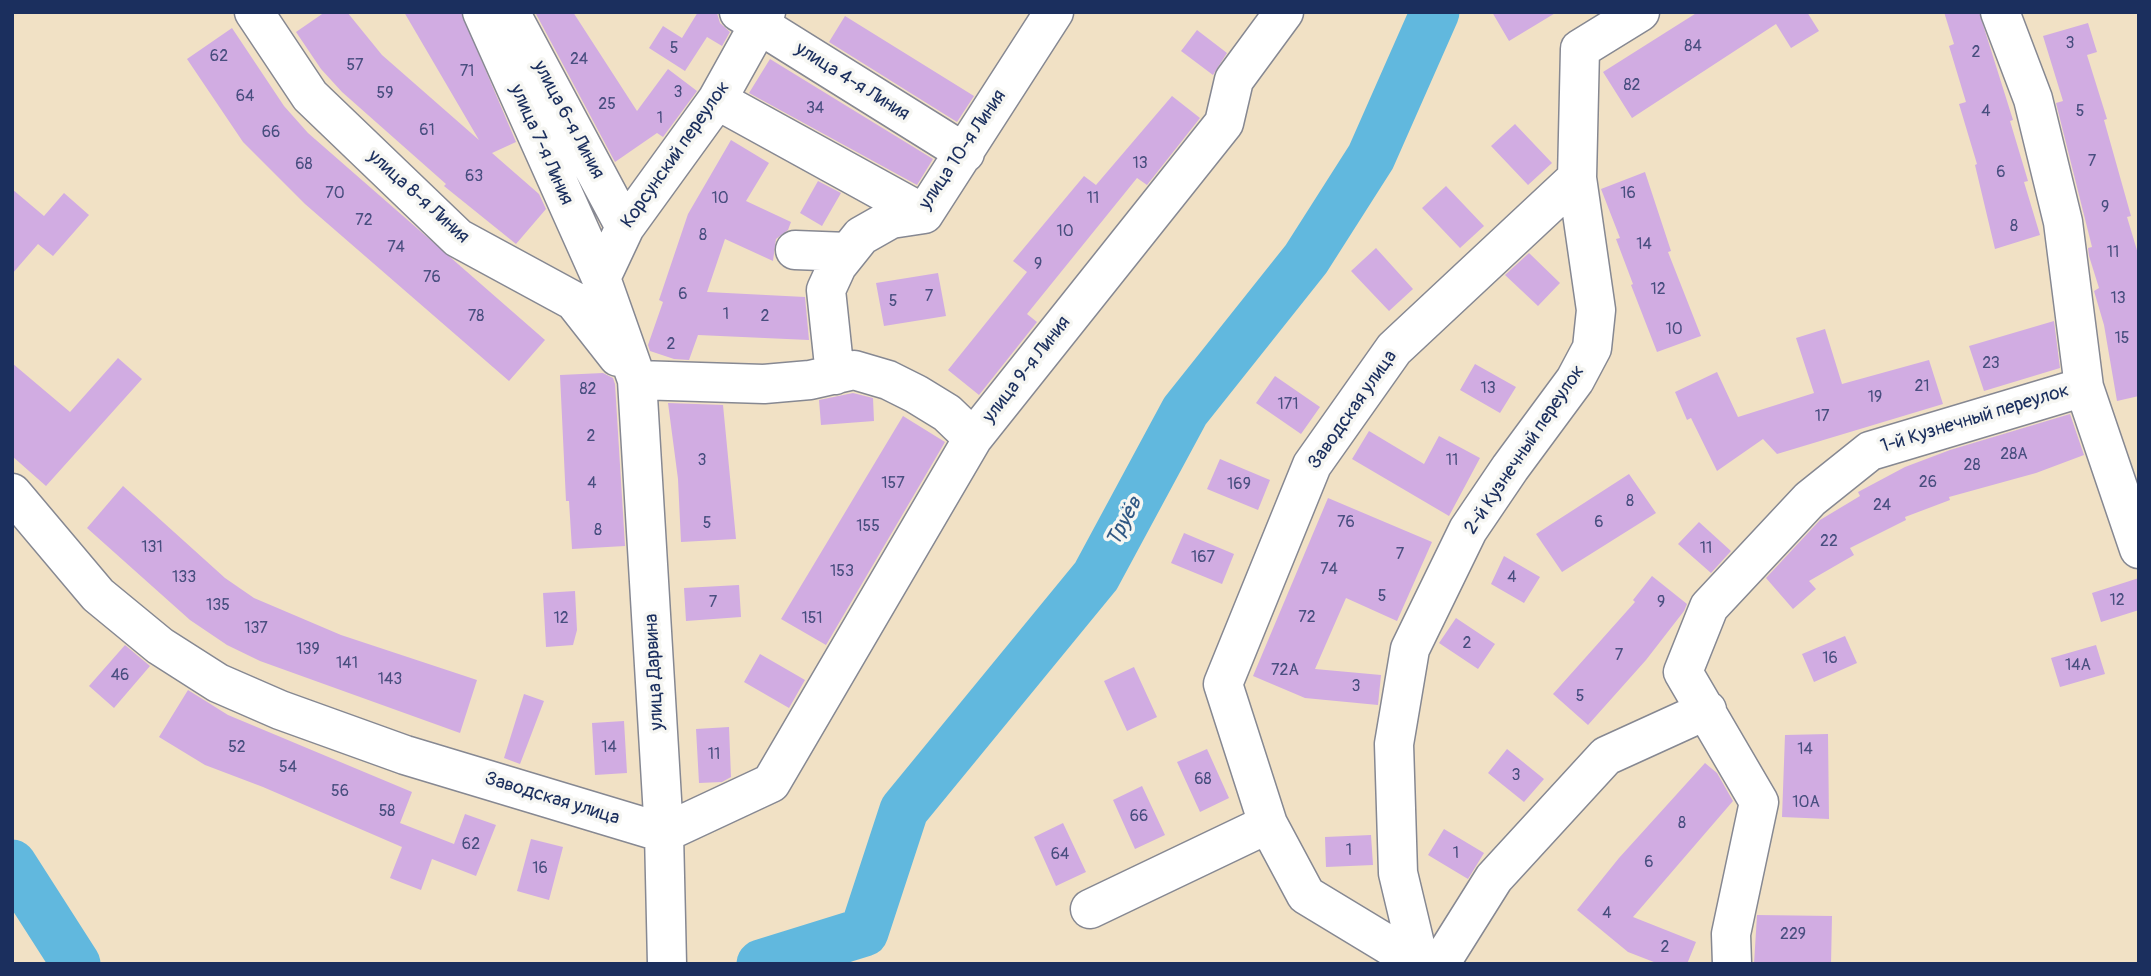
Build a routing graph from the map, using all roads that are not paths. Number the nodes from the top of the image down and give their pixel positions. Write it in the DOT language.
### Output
graph roads {
  1 [pos="254,12"];
  2 [pos="482,12"];
  3 [pos="510,12"];
  4 [pos="1054,12"];
  5 [pos="1284,12"];
  6 [pos="1640,12"];
  7 [pos="2000,12"];
  8 [pos="755,16"];
  9 [pos="717,100"];
  10 [pos="965,153"];
  11 [pos="1577,178"];
  12 [pos="924,214"];
  13 [pos="625,227"];
  14 [pos="795,250"];
  15 [pos="848,252"];
  16 [pos="601,278"];
  17 [pos="835,375"];
  18 [pos="637,380"];
  19 [pos="2084,387"];
  20 [pos="973,438"];
  21 [pos="12,494"];
  22 [pos="2139,549"];
  23 [pos="1707,710"];
  24 [pos="1268,824"];
  25 [pos="664,834"];
  26 [pos="1090,909"];
  27 [pos="1426,963"];
  28 [pos="667,964"];
  29 [pos="1732,964"];
  1 -- 18 [label="street, улица 8-я Линия"];
  2 -- 16 [label="street, улица 7-я Линия"];
  3 -- 13 [label="street, улица 6-я Линия"];
  4 -- 10 [label="street, улица 10-я Линия"];
  5 -- 20 [label="street, улица 9-я Линия"];
  6 -- 11 [label="street"];
  7 -- 19 [label="street"];
  8 -- 9 [label="street, Корсунский переулок"];
  8 -- 10 [label="street, улица 4-я Линия"];
  9 -- 12 [label="street"];
  9 -- 13 [label="street, Корсунский переулок"];
  10 -- 12 [label="street, улица 10-я Линия"];
  11 -- 24 [label="street, Заводская улица"];
  11 -- 27 [label="street, 2-й Кузнечный переулок"];
  12 -- 15 [label="street, улица 10-я Линия"];
  13 -- 16 [label="street, Корсунский переулок"];
  14 -- 15 [label="street"];
  15 -- 17 [label="street, улица 10-я Линия"];
  16 -- 18 [label="street"];
  17 -- 18 [label="street, улица 9-я Линия"];
  17 -- 20 [label="street, улица 9-я Линия"];
  18 -- 25 [label="street, улица Дарвина"];
  19 -- 22 [label="street"];
  19 -- 23 [label="street, 1-й Кузнечный переулок"];
  20 -- 25 [label="street"];
  21 -- 25 [label="street, Заводская улица"];
  23 -- 27 [label="street"];
  23 -- 29 [label="street, 1-й Кузнечный переулок"];
  24 -- 26 [label="street"];
  24 -- 27 [label="street, Заводская улица"];
  25 -- 28 [label="street, улица Дарвина"];
}
